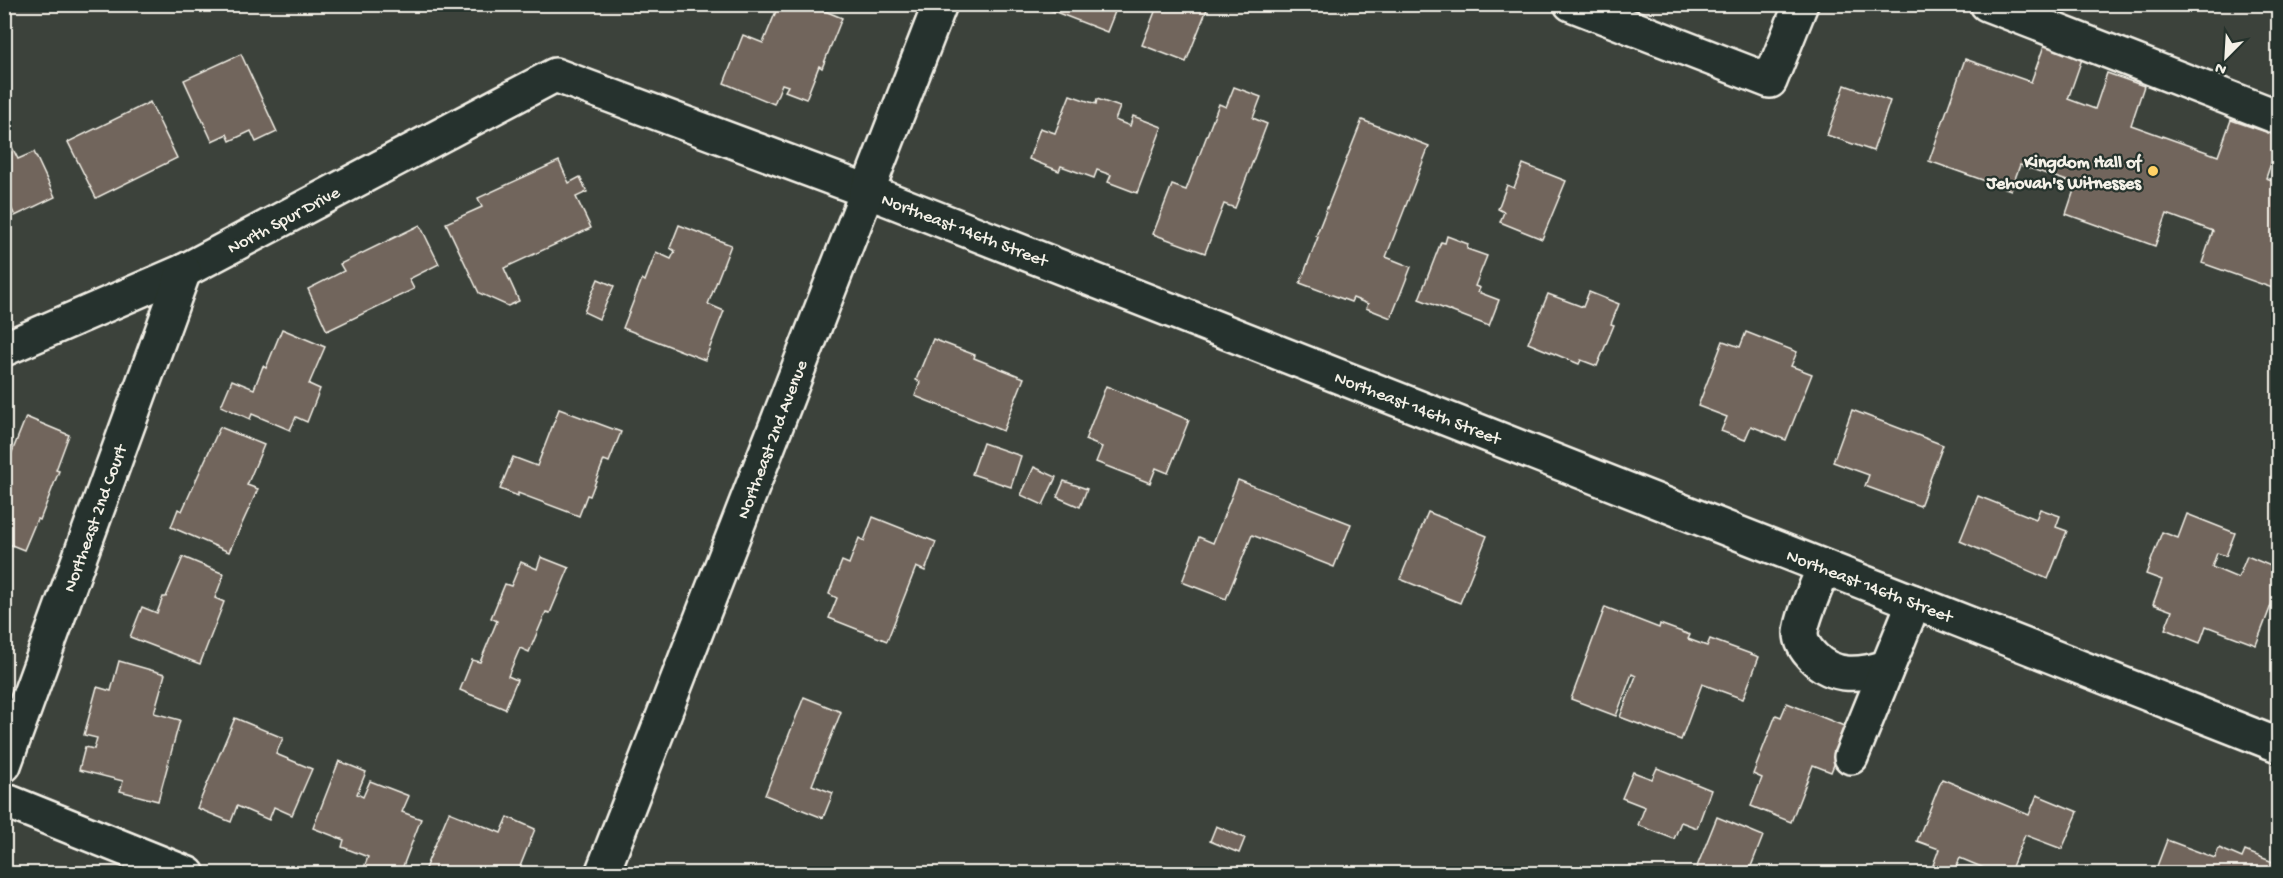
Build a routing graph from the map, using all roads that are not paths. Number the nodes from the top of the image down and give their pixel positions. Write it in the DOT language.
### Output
graph roads {
  1 [pos="940,4"];
  2 [pos="1571,4"];
  3 [pos="1801,4"];
  4 [pos="1988,4"];
  5 [pos="555,75"];
  6 [pos="2278,117"];
  7 [pos="867,191"];
  8 [pos="184,271"];
  9 [pos="4,349"];
  10 [pos="1824,567"];
  11 [pos="1914,602"];
  12 [pos="1887,667"];
  13 [pos="2278,745"];
  14 [pos="1851,757"];
  15 [pos="4,765"];
  16 [pos="4,800"];
  17 [pos="188,873"];
  18 [pos="602,873"];
  1 -- 7 [label="street, Northeast 2nd Avenue"];
  2 -- 3 [label="street"];
  4 -- 6 [label="street"];
  5 -- 7 [label="street, Northeast 146th Street"];
  5 -- 8 [label="street, North Spur Drive"];
  7 -- 10 [label="street, Northeast 146th Street"];
  7 -- 18 [label="street, Northeast 2nd Avenue"];
  8 -- 9 [label="street, North Spur Drive"];
  8 -- 15 [label="street, Northeast 2nd Court"];
  10 -- 11 [label="street, Northeast 146th Street"];
  10 -- 12 [label="street"];
  11 -- 12 [label="street"];
  11 -- 13 [label="street, Northeast 146th Street"];
  12 -- 14 [label="street"];
  16 -- 17 [label="street"];
}
